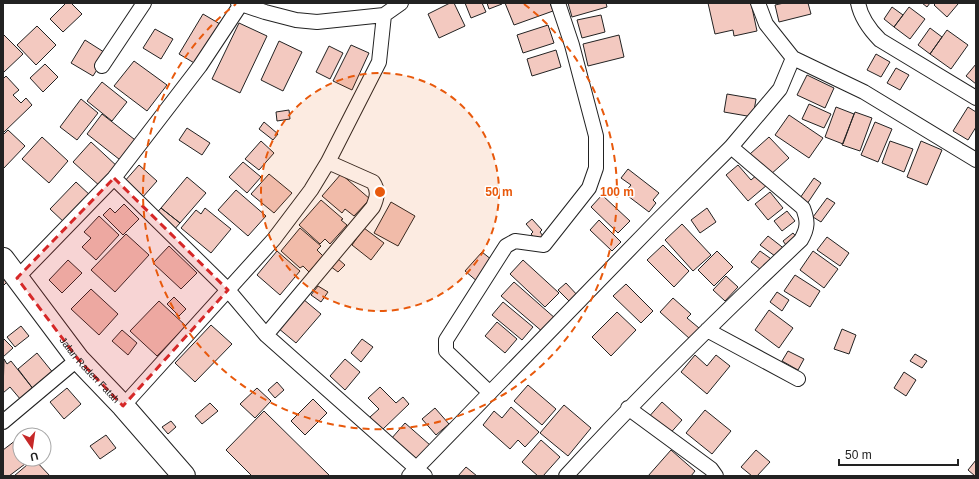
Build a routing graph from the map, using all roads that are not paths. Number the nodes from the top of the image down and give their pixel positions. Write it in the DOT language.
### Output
graph roads {
  1 [pos="144,3"];
  2 [pos="240,3"];
  3 [pos="401,3"];
  4 [pos="558,3"];
  5 [pos="758,3"];
  6 [pos="858,3"];
  7 [pos="384,15"];
  8 [pos="793,58"];
  9 [pos="102,66"];
  10 [pos="976,98"];
  11 [pos="731,147"];
  12 [pos="976,160"];
  13 [pos="328,162"];
  14 [pos="114,178"];
  15 [pos="3,259"];
  16 [pos="17,278"];
  17 [pos="228,290"];
  18 [pos="707,330"];
  19 [pos="266,335"];
  20 [pos="78,359"];
  21 [pos="798,379"];
  22 [pos="490,393"];
  23 [pos="123,406"];
  24 [pos="628,408"];
  25 [pos="3,422"];
  26 [pos="417,473"];
  27 [pos="184,476"];
  28 [pos="566,476"];
  29 [pos="716,476"];
  1 -- 9 [label="street"];
  2 -- 7 [label="street"];
  2 -- 14 [label="street"];
  3 -- 7 [label="street"];
  4 -- 22 [label="street"];
  5 -- 8 [label="street"];
  6 -- 10 [label="street"];
  7 -- 13 [label="street"];
  8 -- 11 [label="street"];
  8 -- 12 [label="street"];
  11 -- 18 [label="street"];
  11 -- 22 [label="street"];
  13 -- 17 [label="street"];
  13 -- 19 [label="street"];
  14 -- 16 [label="street"];
  14 -- 17 [label="street"];
  15 -- 16 [label="highway, Jalan Raden Fatah"];
  16 -- 20 [label="highway, Jalan Raden Fatah"];
  17 -- 19 [label="street"];
  17 -- 23 [label="street"];
  18 -- 21 [label="street"];
  18 -- 24 [label="street"];
  19 -- 26 [label="street"];
  20 -- 23 [label="highway, Jalan Raden Fatah"];
  20 -- 25 [label="street"];
  22 -- 26 [label="street"];
  23 -- 27 [label="highway, Jalan Raden Fatah"];
  24 -- 28 [label="street"];
  24 -- 29 [label="street"];
}
